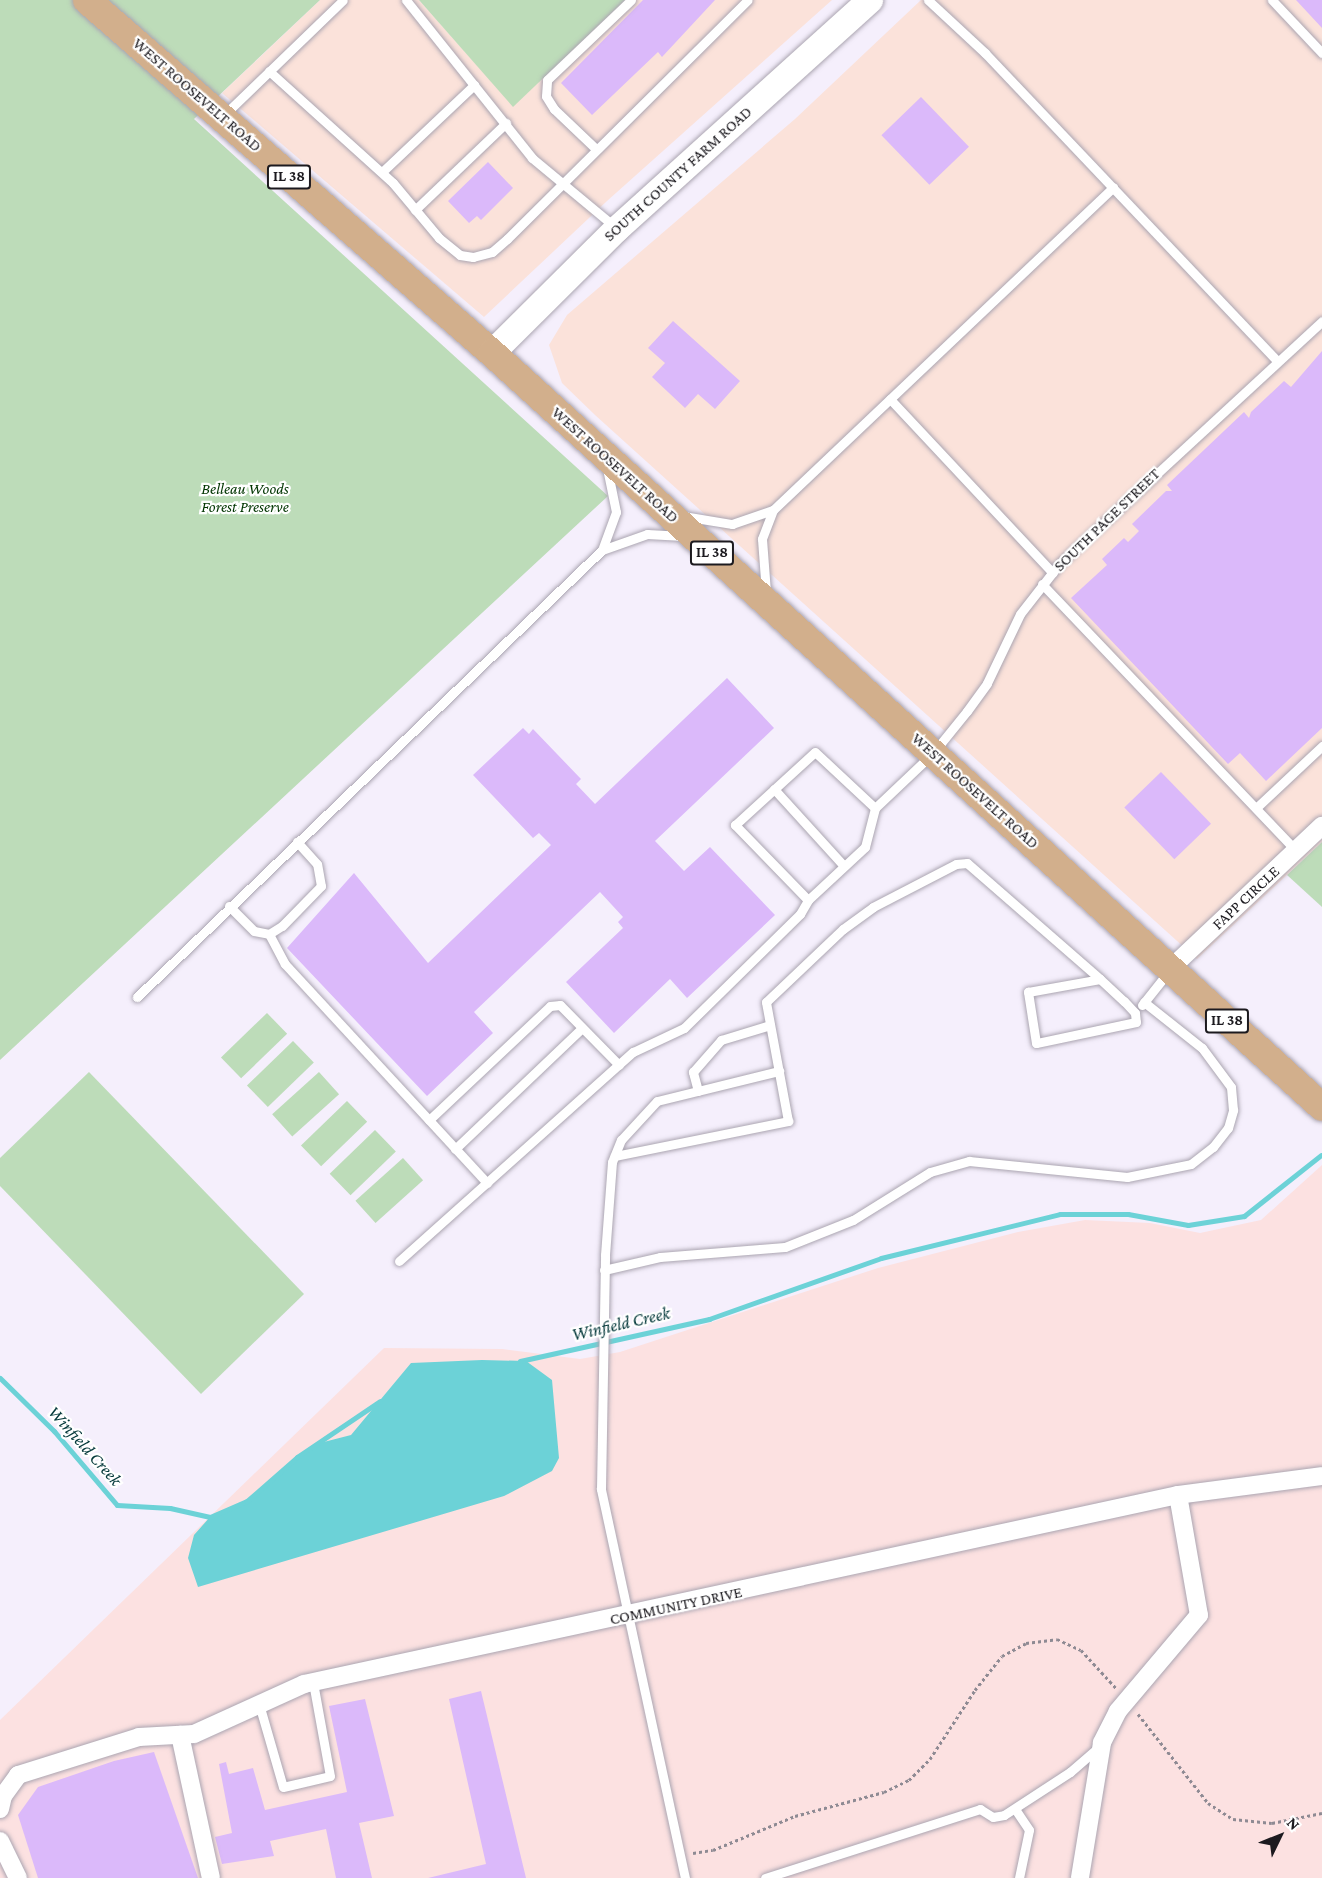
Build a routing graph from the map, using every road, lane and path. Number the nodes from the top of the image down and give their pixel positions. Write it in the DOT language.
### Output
graph roads {
  1 [pos="87,0"];
  2 [pos="343,0"];
  3 [pos="406,0"];
  4 [pos="631,0"];
  5 [pos="748,0"];
  6 [pos="870,0"];
  7 [pos="928,0"];
  8 [pos="1272,0"];
  9 [pos="1322,53"];
  10 [pos="268,71"];
  11 [pos="474,84"];
  12 [pos="221,118"];
  13 [pos="506,123"];
  14 [pos="596,149"];
  15 [pos="382,172"];
  16 [pos="562,183"];
  17 [pos="1113,187"];
  18 [pos="415,210"];
  19 [pos="617,229"];
  20 [pos="1322,321"];
  21 [pos="492,353"];
  22 [pos="1276,360"];
  23 [pos="890,399"];
  24 [pos="605,457"];
  25 [pos="773,510"];
  26 [pos="667,513"];
  27 [pos="693,536"];
  28 [pos="602,550"];
  29 [pos="1053,573"];
  30 [pos="1042,584"];
  31 [pos="767,604"];
  32 [pos="1322,746"];
  33 [pos="933,753"];
  34 [pos="774,789"];
  35 [pos="875,808"];
  36 [pos="1256,808"];
  37 [pos="1322,826"];
  38 [pos="297,842"];
  39 [pos="1296,851"];
  40 [pos="844,866"];
  41 [pos="808,900"];
  42 [pos="229,906"];
  43 [pos="269,934"];
  44 [pos="1170,969"];
  45 [pos="1100,980"];
  46 [pos="137,997"];
  47 [pos="1144,1002"];
  48 [pos="1135,1013"];
  49 [pos="770,1025"];
  50 [pos="582,1028"];
  51 [pos="619,1065"];
  52 [pos="779,1071"];
  53 [pos="698,1091"];
  54 [pos="1322,1107"];
  55 [pos="429,1120"];
  56 [pos="455,1149"];
  57 [pos="615,1156"];
  58 [pos="487,1183"];
  59 [pos="399,1262"];
  60 [pos="604,1270"];
  61 [pos="1322,1476"];
  62 [pos="1178,1495"];
  63 [pos="627,1617"];
  64 [pos="313,1682"];
  65 [pos="1127,1701"];
  66 [pos="258,1703"];
  67 [pos="180,1735"];
  68 [pos="1102,1743"];
  69 [pos="0,1809"];
  70 [pos="1015,1809"];
  71 [pos="1322,1813"];
  72 [pos="0,1841"];
  73 [pos="680,1856"];
  74 [pos="18,1878"];
  75 [pos="211,1878"];
  76 [pos="685,1878"];
  77 [pos="765,1878"];
  78 [pos="1019,1878"];
  79 [pos="1080,1878"];
  1 -- 12 [label="main road, WEST ROOSEVELT ROAD / IL 38"];
  2 -- 10 [label="lane"];
  3 -- 11 [label="lane"];
  4 -- 14 [label="lane"];
  5 -- 14 [label="lane"];
  6 -- 19 [label="main road, SOUTH COUNTY FARM ROAD"];
  7 -- 17 [label="lane"];
  8 -- 9 [label="lane"];
  10 -- 12 [label="lane"];
  10 -- 15 [label="lane"];
  11 -- 13 [label="lane"];
  11 -- 15 [label="lane"];
  12 -- 21 [label="main road, WEST ROOSEVELT ROAD / IL 38"];
  13 -- 16 [label="lane"];
  13 -- 18 [label="lane"];
  14 -- 16 [label="lane"];
  15 -- 18 [label="lane"];
  16 -- 18 [label="lane"];
  16 -- 19 [label="lane"];
  17 -- 22 [label="lane"];
  17 -- 23 [label="lane"];
  19 -- 21 [label="main road, SOUTH COUNTY FARM ROAD"];
  20 -- 22 [label="lane, SOUTH PAGE STREET"];
  21 -- 24 [label="main road, WEST ROOSEVELT ROAD / IL 38"];
  22 -- 29 [label="lane, SOUTH PAGE STREET"];
  23 -- 25 [label="lane"];
  23 -- 29 [label="lane"];
  24 -- 26 [label="main road, WEST ROOSEVELT ROAD / IL 38"];
  24 -- 28 [label="lane"];
  25 -- 26 [label="lane"];
  25 -- 31 [label="lane"];
  26 -- 27 [label="main road, WEST ROOSEVELT ROAD / IL 38"];
  27 -- 28 [label="lane"];
  27 -- 31 [label="main road, WEST ROOSEVELT ROAD / IL 38"];
  28 -- 38 [label="lane"];
  29 -- 30 [label="lane, SOUTH PAGE STREET"];
  30 -- 33 [label="lane, SOUTH PAGE STREET"];
  30 -- 36 [label="lane"];
  31 -- 33 [label="main road, WEST ROOSEVELT ROAD / IL 38"];
  32 -- 36 [label="lane"];
  33 -- 35 [label="lane, SOUTH PAGE STREET"];
  33 -- 44 [label="main road, WEST ROOSEVELT ROAD / IL 38"];
  34 -- 35 [label="lane"];
  34 -- 40 [label="lane"];
  34 -- 41 [label="lane"];
  35 -- 40 [label="lane"];
  36 -- 39 [label="lane"];
  37 -- 39 [label="street, FAPP CIRCLE"];
  38 -- 42 [label="lane"];
  38 -- 43 [label="lane"];
  39 -- 44 [label="street, FAPP CIRCLE"];
  40 -- 41 [label="lane"];
  41 -- 51 [label="lane"];
  42 -- 43 [label="lane"];
  42 -- 46 [label="lane"];
  43 -- 55 [label="lane"];
  44 -- 47 [label="lane"];
  44 -- 54 [label="main road, WEST ROOSEVELT ROAD / IL 38"];
  45 -- 48 [label="lane"];
  45 -- 48 [label="lane"];
  45 -- 49 [label="lane"];
  47 -- 48 [label="lane"];
  47 -- 60 [label="lane"];
  49 -- 52 [label="lane"];
  49 -- 53 [label="lane"];
  50 -- 51 [label="lane"];
  50 -- 55 [label="lane"];
  50 -- 56 [label="lane"];
  51 -- 58 [label="lane"];
  52 -- 53 [label="lane"];
  52 -- 57 [label="lane"];
  53 -- 57 [label="lane"];
  55 -- 56 [label="lane"];
  56 -- 58 [label="lane"];
  57 -- 60 [label="lane"];
  58 -- 59 [label="lane"];
  60 -- 63 [label="lane"];
  61 -- 62 [label="street, COMMUNITY DRIVE"];
  62 -- 63 [label="street, COMMUNITY DRIVE"];
  62 -- 65 [label="street"];
  63 -- 64 [label="street, COMMUNITY DRIVE"];
  63 -- 73 [label="lane"];
  64 -- 66 [label="street, COMMUNITY DRIVE"];
  64 -- 66 [label="lane"];
  65 -- 68 [label="street"];
  65 -- 71 [label="path"];
  65 -- 73 [label="path"];
  66 -- 67 [label="street, COMMUNITY DRIVE"];
  67 -- 69 [label="street, COMMUNITY DRIVE"];
  67 -- 75 [label="street"];
  68 -- 70 [label="lane"];
  68 -- 79 [label="street"];
  70 -- 77 [label="lane"];
  70 -- 78 [label="lane"];
  72 -- 74 [label="street"];
  73 -- 76 [label="lane"];
}
